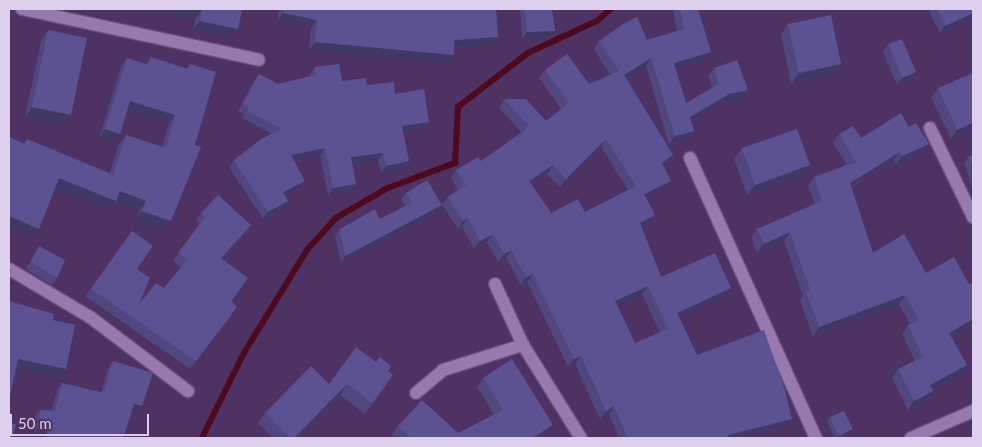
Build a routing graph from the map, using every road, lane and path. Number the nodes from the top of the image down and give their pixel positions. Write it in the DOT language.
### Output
graph roads {
  1 [pos="22,9"];
  2 [pos="259,60"];
  3 [pos="930,128"];
  4 [pos="690,158"];
  5 [pos="973,217"];
  6 [pos="9,269"];
  7 [pos="495,284"];
  8 [pos="523,344"];
  9 [pos="188,391"];
  10 [pos="416,393"];
  11 [pos="973,411"];
  12 [pos="581,438"];
  13 [pos="816,438"];
  14 [pos="911,438"];
  1 -- 2 [label="street"];
  3 -- 5 [label="street"];
  4 -- 13 [label="street"];
  6 -- 9 [label="street"];
  7 -- 8 [label="street"];
  8 -- 10 [label="street"];
  8 -- 12 [label="street"];
  11 -- 14 [label="street"];
}
